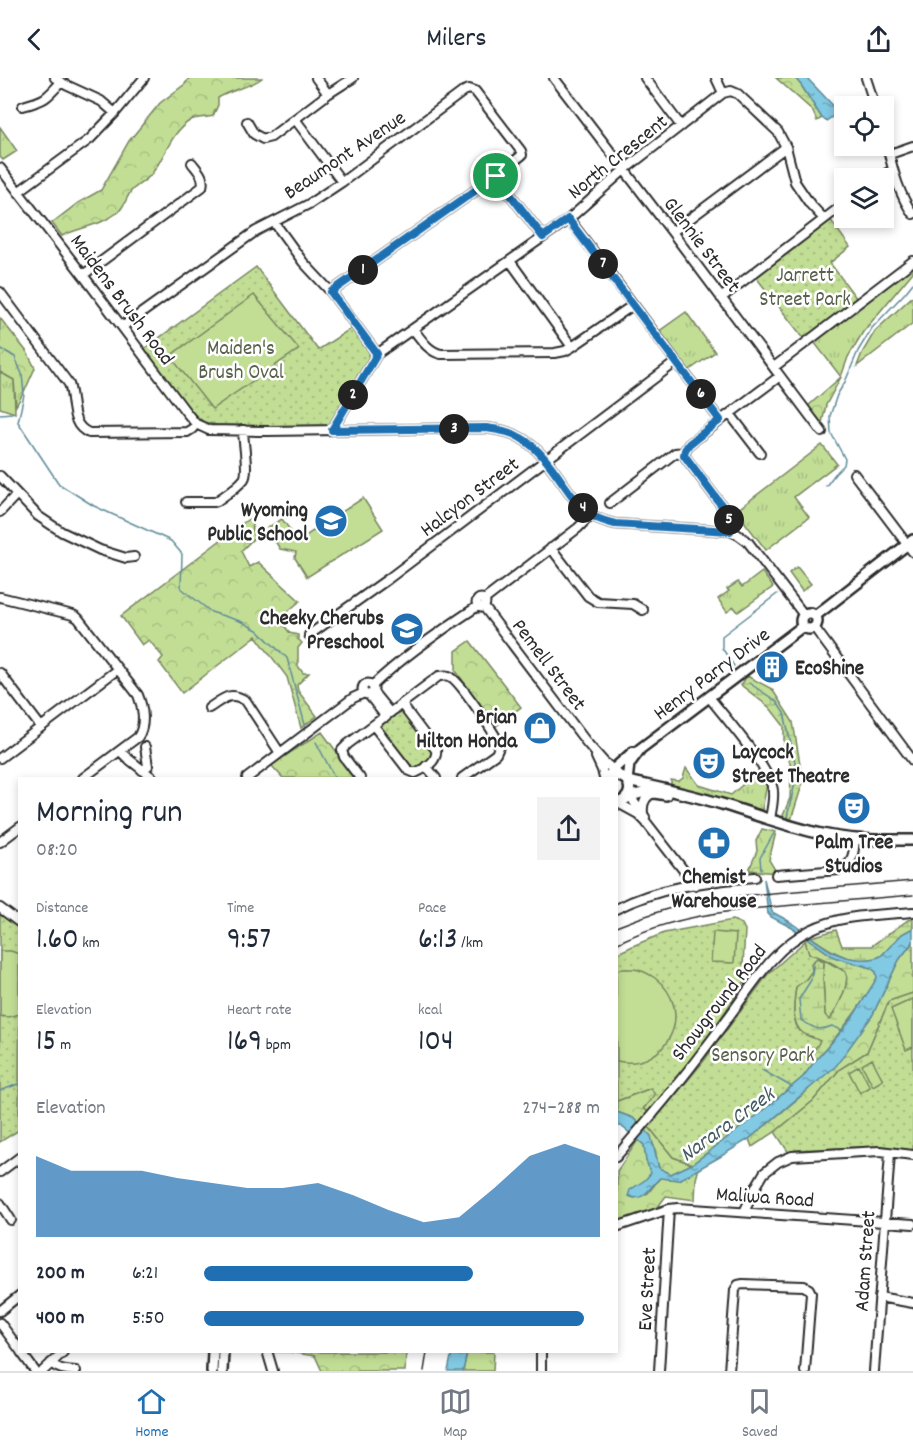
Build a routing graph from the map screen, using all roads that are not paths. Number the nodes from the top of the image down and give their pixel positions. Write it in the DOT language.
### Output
graph roads {
  1 [pos="144,78"];
  2 [pos="316,78"];
  3 [pos="353,78"];
  4 [pos="554,78"];
  5 [pos="645,78"];
  6 [pos="716,78"];
  7 [pos="866,78"];
  8 [pos="58,80"];
  9 [pos="723,93"];
  10 [pos="328,94"];
  11 [pos="872,96"];
  12 [pos="23,106"];
  13 [pos="115,113"];
  14 [pos="295,119"];
  15 [pos="247,122"];
  16 [pos="681,126"];
  17 [pos="913,146"];
  18 [pos="786,147"];
  19 [pos="894,153"];
  20 [pos="192,163"];
  21 [pos="0,168"];
  22 [pos="624,170"];
  23 [pos="894,172"];
  24 [pos="496,176"];
  25 [pos="342,182"];
  26 [pos="18,192"];
  27 [pos="834,212"];
  28 [pos="913,214"];
  29 [pos="568,219"];
  30 [pos="824,219"];
  31 [pos="274,222"];
  32 [pos="672,232"];
  33 [pos="543,237"];
  34 [pos="510,261"];
  35 [pos="913,261"];
  36 [pos="83,275"];
  37 [pos="0,292"];
  38 [pos="331,292"];
  39 [pos="722,298"];
  40 [pos="633,304"];
  41 [pos="122,327"];
  42 [pos="413,329"];
  43 [pos="572,347"];
  44 [pos="377,354"];
  45 [pos="676,362"];
  46 [pos="774,367"];
  47 [pos="780,376"];
  48 [pos="730,414"];
  49 [pos="720,420"];
  50 [pos="196,424"];
  51 [pos="243,430"];
  52 [pos="332,430"];
  53 [pos="822,432"];
  54 [pos="684,452"];
  55 [pos="760,453"];
  56 [pos="546,461"];
  57 [pos="854,474"];
  58 [pos="0,476"];
  59 [pos="17,494"];
  60 [pos="186,502"];
  61 [pos="610,503"];
  62 [pos="0,512"];
  63 [pos="591,515"];
  64 [pos="730,531"];
  65 [pos="911,546"];
  66 [pos="551,548"];
  67 [pos="134,557"];
  68 [pos="0,597"];
  69 [pos="482,604"];
  70 [pos="643,610"];
  71 [pos="804,615"];
  72 [pos="815,616"];
  73 [pos="803,626"];
  74 [pos="814,627"];
  75 [pos="309,635"];
  76 [pos="118,669"];
  77 [pos="0,673"];
  78 [pos="370,691"];
  79 [pos="709,697"];
  80 [pos="402,705"];
  81 [pos="209,708"];
  82 [pos="388,715"];
  83 [pos="374,726"];
  84 [pos="41,727"];
  85 [pos="587,743"];
  86 [pos="145,747"];
  87 [pos="640,749"];
  88 [pos="120,751"];
  89 [pos="280,753"];
  90 [pos="0,758"];
  91 [pos="913,761"];
  92 [pos="426,766"];
  93 [pos="142,770"];
  94 [pos="608,776"];
  95 [pos="84,777"];
  96 [pos="152,777"];
  97 [pos="248,777"];
  98 [pos="359,777"];
  99 [pos="435,777"];
  100 [pos="463,777"];
  101 [pos="625,791"];
  102 [pos="655,793"];
  103 [pos="643,813"];
  104 [pos="770,820"];
  105 [pos="18,828"];
  106 [pos="654,831"];
  107 [pos="855,839"];
  108 [pos="913,840"];
  109 [pos="0,842"];
  110 [pos="776,875"];
  111 [pos="755,877"];
  112 [pos="695,885"];
  113 [pos="0,908"];
  114 [pos="618,908"];
  115 [pos="913,912"];
  116 [pos="18,922"];
  117 [pos="890,1153"];
  118 [pos="618,1155"];
  119 [pos="913,1155"];
  120 [pos="18,1158"];
  121 [pos="0,1172"];
  122 [pos="0,1203"];
  123 [pos="669,1209"];
  124 [pos="744,1212"];
  125 [pos="11,1221"];
  126 [pos="885,1222"];
  127 [pos="913,1224"];
  128 [pos="618,1226"];
  129 [pos="18,1297"];
  130 [pos="879,1298"];
  131 [pos="913,1303"];
  132 [pos="0,1311"];
  133 [pos="0,1323"];
  134 [pos="18,1348"];
  135 [pos="22,1353"];
  136 [pos="62,1353"];
  137 [pos="213,1353"];
  138 [pos="223,1353"];
  139 [pos="542,1353"];
  140 [pos="268,1354"];
  141 [pos="51,1363"];
  142 [pos="35,1371"];
  143 [pos="43,1371"];
  144 [pos="76,1371"];
  145 [pos="212,1371"];
  146 [pos="222,1371"];
  147 [pos="273,1371"];
  148 [pos="541,1371"];
  149 [pos="659,1371"];
  150 [pos="729,1371"];
  151 [pos="805,1371"];
  152 [pos="874,1371"];
  1 -- 13 [label="street"];
  2 -- 10 [label="street"];
  3 -- 10 [label="street"];
  4 -- 22 [label="street, Glennie Street"];
  5 -- 16 [label="street"];
  6 -- 9 [label="street"];
  7 -- 11 [label="street"];
  8 -- 12 [label="street"];
  8 -- 13 [label="street"];
  9 -- 16 [label="street, North Crescent"];
  9 -- 18 [label="street"];
  10 -- 14 [label="street"];
  13 -- 26 [label="street"];
  14 -- 15 [label="street"];
  14 -- 25 [label="street"];
  16 -- 22 [label="street, North Crescent"];
  17 -- 19 [label="street"];
  18 -- 30 [label="street"];
  18 -- 32 [label="street"];
  20 -- 36 [label="street"];
  21 -- 26 [label="street, Maidens Brush Road"];
  22 -- 29 [label="street, North Crescent"];
  22 -- 32 [label="street, Glennie Street"];
  23 -- 28 [label="street"];
  24 -- 25 [label="street, Beaumont Avenue"];
  24 -- 33 [label="street"];
  24 -- 38 [label="street, Beaumont Avenue"];
  25 -- 31 [label="street, Beaumont Avenue"];
  26 -- 36 [label="street, Maidens Brush Road"];
  27 -- 30 [label="street"];
  29 -- 33 [label="street, North Crescent"];
  29 -- 40 [label="street"];
  30 -- 39 [label="street"];
  31 -- 38 [label="street"];
  31 -- 41 [label="street, Beaumont Avenue"];
  32 -- 39 [label="street, Glennie Street"];
  33 -- 34 [label="street, North Crescent"];
  34 -- 42 [label="street, North Crescent"];
  34 -- 43 [label="street"];
  35 -- 46 [label="street"];
  36 -- 41 [label="street, Maidens Brush Road"];
  37 -- 50 [label="street"];
  38 -- 44 [label="street"];
  39 -- 46 [label="street, Glennie Street"];
  40 -- 43 [label="street"];
  40 -- 45 [label="street"];
  41 -- 50 [label="street, Maidens Brush Road"];
  42 -- 43 [label="street"];
  42 -- 44 [label="street, North Crescent"];
  44 -- 52 [label="street, North Crescent"];
  45 -- 49 [label="street"];
  45 -- 56 [label="street, Halcyon Street"];
  46 -- 47 [label="street, Glennie Street"];
  47 -- 48 [label="street"];
  47 -- 53 [label="street, Glennie Street"];
  48 -- 49 [label="street"];
  48 -- 55 [label="street"];
  49 -- 54 [label="street"];
  50 -- 51 [label="street"];
  51 -- 52 [label="street"];
  51 -- 60 [label="street"];
  52 -- 56 [label="street"];
  54 -- 61 [label="street"];
  54 -- 64 [label="street"];
  56 -- 63 [label="street"];
  56 -- 75 [label="street, Halcyon Street"];
  57 -- 65 [label="street"];
  58 -- 59 [label="street"];
  59 -- 62 [label="street"];
  59 -- 67 [label="street"];
  63 -- 64 [label="street"];
  63 -- 66 [label="street"];
  64 -- 71 [label="street"];
  65 -- 72 [label="main road"];
  66 -- 69 [label="street"];
  66 -- 70 [label="street"];
  68 -- 76 [label="street"];
  69 -- 78 [label="street"];
  69 -- 85 [label="street, Pemell Street"];
  71 -- 72 [label="main road"];
  71 -- 73 [label="main road"];
  72 -- 74 [label="main road"];
  73 -- 74 [label="main road"];
  73 -- 79 [label="main road, Henry Parry Drive"];
  74 -- 91 [label="street"];
  76 -- 84 [label="street"];
  76 -- 88 [label="street"];
  77 -- 84 [label="street"];
  78 -- 82 [label="street"];
  78 -- 89 [label="street"];
  79 -- 87 [label="main road, Henry Parry Drive"];
  79 -- 104 [label="street"];
  80 -- 82 [label="street"];
  80 -- 92 [label="street"];
  80 -- 100 [label="street"];
  81 -- 89 [label="street"];
  82 -- 83 [label="street"];
  83 -- 92 [label="street"];
  83 -- 98 [label="street"];
  84 -- 90 [label="street"];
  85 -- 94 [label="street, Pemell Street"];
  85 -- 94 [label="street, Pemell Street"];
  86 -- 93 [label="street"];
  87 -- 94 [label="main road, Henry Parry Drive"];
  87 -- 101 [label="main road, Henry Parry Drive"];
  88 -- 93 [label="street"];
  88 -- 95 [label="street"];
  89 -- 97 [label="street"];
  92 -- 99 [label="street"];
  93 -- 96 [label="street"];
  101 -- 102 [label="main road"];
  101 -- 103 [label="street"];
  101 -- 104 [label="main road"];
  101 -- 106 [label="street"];
  102 -- 103 [label="street"];
  102 -- 104 [label="main road"];
  103 -- 106 [label="street"];
  104 -- 107 [label="main road"];
  105 -- 109 [label="street"];
  106 -- 112 [label="street"];
  107 -- 108 [label="main road"];
  107 -- 110 [label="street"];
  111 -- 112 [label="street"];
  112 -- 114 [label="street"];
  113 -- 116 [label="street"];
  115 -- 118 [label="street, Showground Road"];
  117 -- 119 [label="street"];
  117 -- 124 [label="street"];
  117 -- 126 [label="street, Adam Street"];
  120 -- 121 [label="street"];
  122 -- 125 [label="street"];
  123 -- 124 [label="street, Maliwa Road"];
  123 -- 128 [label="street, Maliwa Road"];
  123 -- 149 [label="street, Eve Street"];
  124 -- 126 [label="street, Maliwa Road"];
  126 -- 127 [label="street, Maliwa Road"];
  126 -- 130 [label="street, Adam Street"];
  129 -- 132 [label="street"];
  130 -- 131 [label="street"];
  130 -- 152 [label="street, Adam Street"];
  133 -- 134 [label="street"];
  135 -- 142 [label="street"];
  136 -- 141 [label="street"];
  137 -- 145 [label="main road"];
  138 -- 146 [label="main road"];
  139 -- 148 [label="street"];
  140 -- 147 [label="street"];
  141 -- 143 [label="street"];
  141 -- 144 [label="street"];
  150 -- 151 [label="street"];
}
